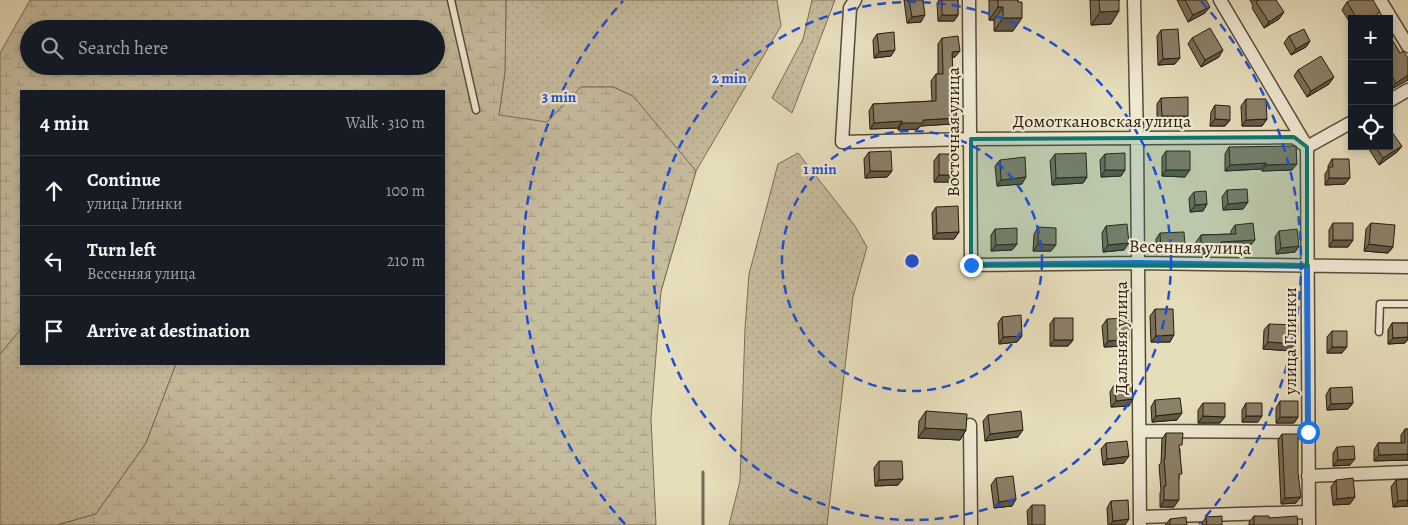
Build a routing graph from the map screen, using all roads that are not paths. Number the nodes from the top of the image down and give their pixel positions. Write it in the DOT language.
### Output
graph roads {
  1 [pos="451,0"];
  2 [pos="854,0"];
  3 [pos="970,0"];
  4 [pos="1134,0"];
  5 [pos="1220,0"];
  6 [pos="1380,0"];
  7 [pos="1408,46"];
  8 [pos="1408,90"];
  9 [pos="1393,99"];
  10 [pos="476,110"];
  11 [pos="1348,124"];
  12 [pos="1137,139"];
  13 [pos="971,140"];
  14 [pos="1307,147"];
  15 [pos="1138,263"];
  16 [pos="971,265"];
  17 [pos="1307,266"];
  18 [pos="1408,267"];
  19 [pos="1408,304"];
  20 [pos="1379,332"];
  21 [pos="970,426"];
  22 [pos="1139,431"];
  23 [pos="1308,432"];
  24 [pos="1408,472"];
  25 [pos="1308,476"];
  26 [pos="1309,519"];
  27 [pos="1140,521"];
  28 [pos="971,525"];
  1 -- 10 [label="lane"];
  2 -- 13 [label="street, Домоткановская улица"];
  3 -- 13 [label="street, Восточная улица"];
  4 -- 12 [label="street, Дальняя улица"];
  5 -- 14 [label="street"];
  6 -- 7 [label="street"];
  8 -- 9 [label="street"];
  11 -- 14 [label="street"];
  12 -- 13 [label="street, Домоткановская улица"];
  12 -- 14 [label="street, Домоткановская улица"];
  12 -- 15 [label="street, Дальняя улица"];
  13 -- 16 [label="street, Восточная улица"];
  14 -- 17 [label="street, улица Глинки"];
  15 -- 16 [label="street, Весенняя улица"];
  15 -- 17 [label="street, Весенняя улица"];
  15 -- 22 [label="street, Дальняя улица"];
  17 -- 18 [label="street, Весенняя улица"];
  17 -- 23 [label="street, улица Глинки"];
  19 -- 20 [label="lane"];
  21 -- 28 [label="street"];
  22 -- 23 [label="street"];
  22 -- 27 [label="street, Дальняя улица"];
  23 -- 25 [label="street, улица Глинки"];
  24 -- 25 [label="street"];
  25 -- 26 [label="street, улица Глинки"];
  26 -- 27 [label="street"];
}
